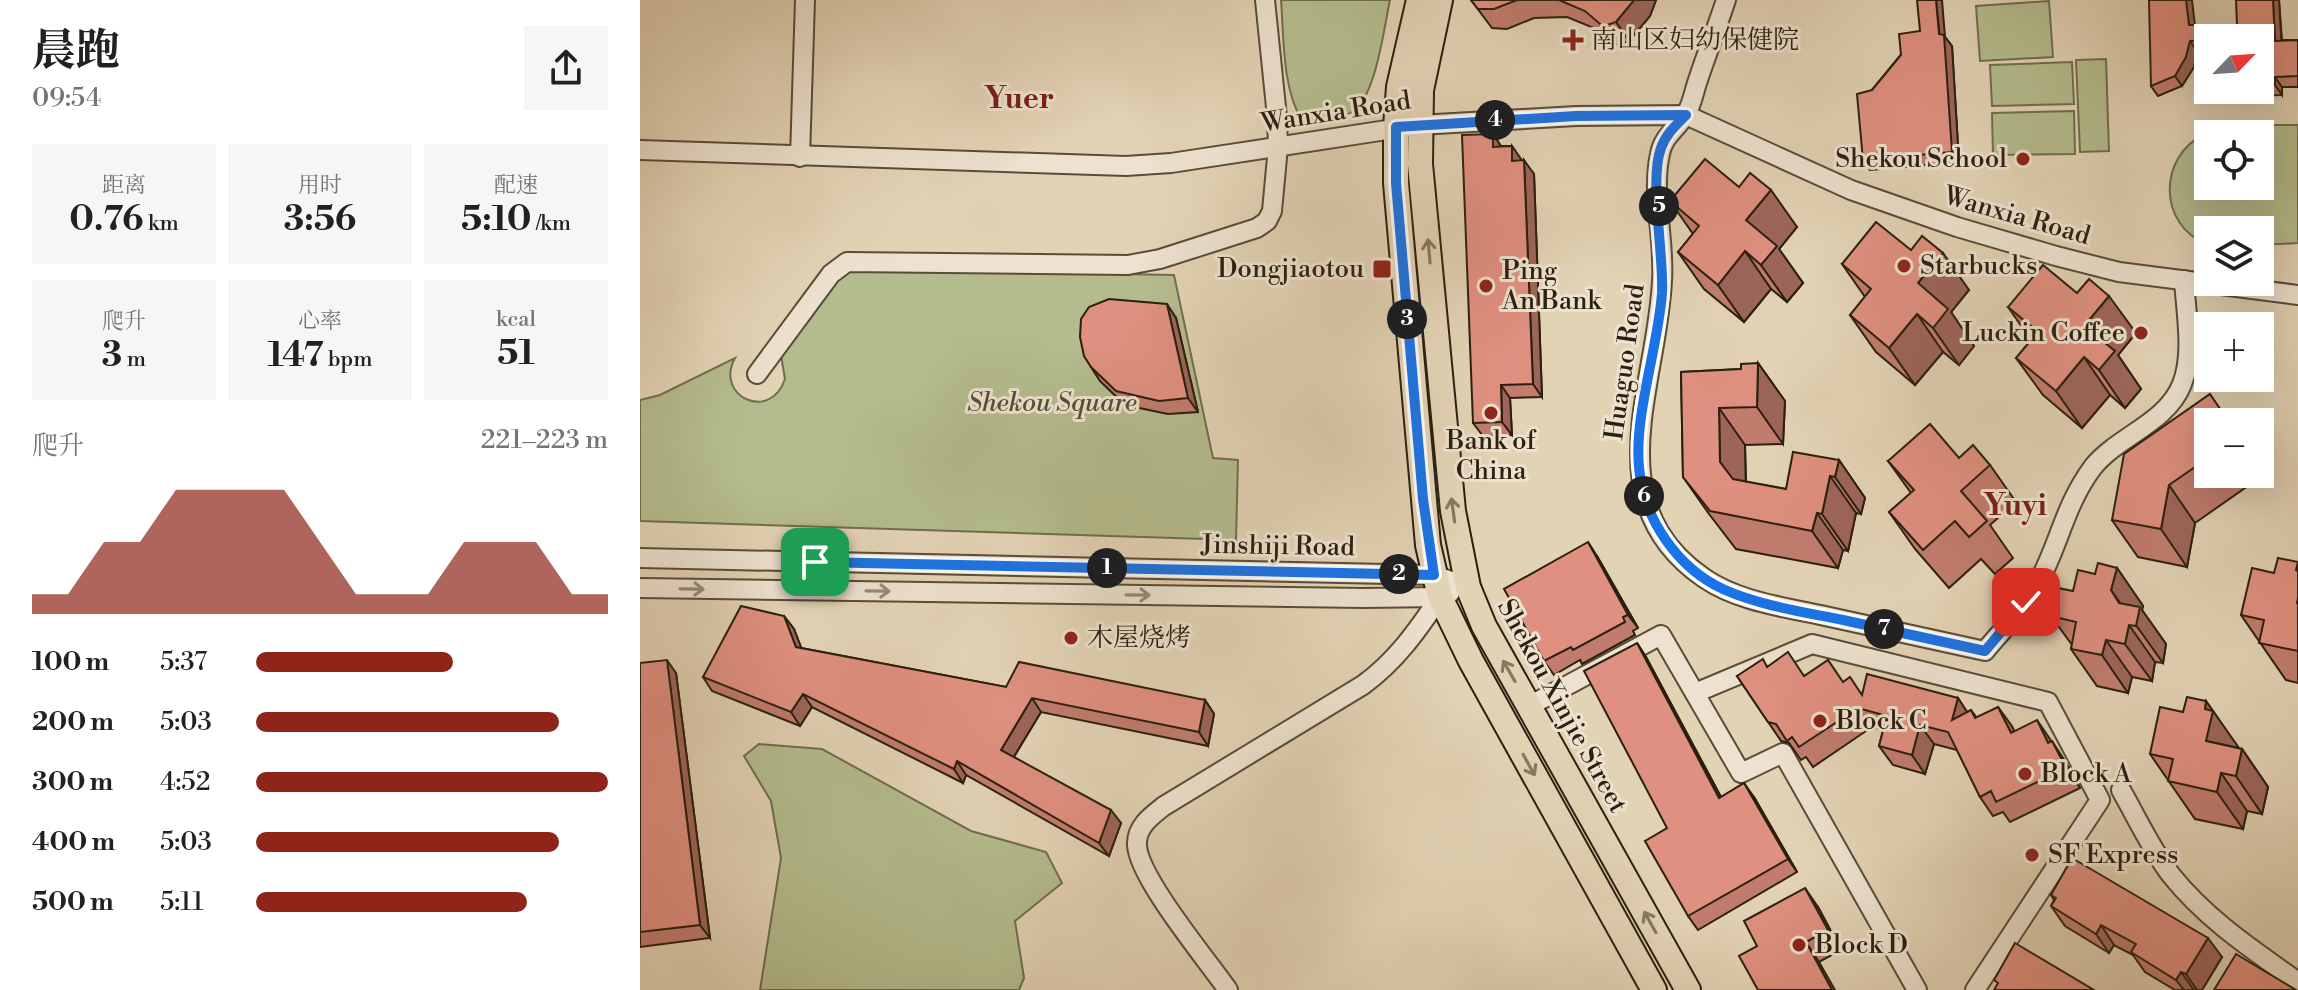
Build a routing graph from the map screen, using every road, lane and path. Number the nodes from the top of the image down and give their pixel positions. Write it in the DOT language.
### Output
graph roads {
  1 [pos="805,0"];
  2 [pos="1265,0"];
  3 [pos="1419,0"];
  4 [pos="1440,0"];
  5 [pos="1726,0"];
  6 [pos="1686,115"];
  7 [pos="1407,126"];
  8 [pos="1278,147"];
  9 [pos="640,150"];
  10 [pos="800,157"];
  11 [pos="2184,280"];
  12 [pos="2298,295"];
  13 [pos="757,374"];
  14 [pos="640,558"];
  15 [pos="737,560"];
  16 [pos="1437,586"];
  17 [pos="1468,587"];
  18 [pos="640,588"];
  19 [pos="744,590"];
  20 [pos="1695,693"];
  21 [pos="1529,706"];
  22 [pos="2121,790"];
  23 [pos="2298,982"];
  24 [pos="1228,990"];
  25 [pos="1654,990"];
  26 [pos="1688,990"];
  27 [pos="1917,990"];
  28 [pos="1975,990"];
  1 -- 10 [label="street"];
  2 -- 8 [label="street"];
  3 -- 7 [label="main road, Shekou Xinjie Street"];
  4 -- 7 [label="main road, Shekou Xinjie Street"];
  5 -- 6 [label="street, Huaguo Road"];
  6 -- 7 [label="street, Wanxia Road"];
  6 -- 11 [label="street, Wanxia Road"];
  6 -- 11 [label="street, Huaguo Road"];
  7 -- 8 [label="street, Wanxia Road"];
  7 -- 16 [label="main road, Shekou Xinjie Street"];
  17 -- 7 [label="main road, Shekou Xinjie Street, one-way"];
  8 -- 10 [label="street, Wanxia Road"];
  8 -- 13 [label="street"];
  9 -- 10 [label="street, Wanxia Road"];
  11 -- 12 [label="street, Wanxia Road"];
  14 -- 15 [label="street, Jinshiji Road"];
  15 -- 16 [label="street, Jinshiji Road"];
  15 -- 19 [label="street"];
  16 -- 17 [label="street, Jinshiji Road"];
  19 -- 16 [label="street, Jinshiji Road, one-way"];
  16 -- 24 [label="street"];
  16 -- 25 [label="main road, Shekou Xinjie Street, one-way"];
  21 -- 17 [label="main road, Shekou Xinjie Street, one-way"];
  18 -- 19 [label="street, Jinshiji Road, one-way"];
  20 -- 21 [label="street"];
  20 -- 27 [label="street"];
  20 -- 28 [label="street"];
  26 -- 21 [label="main road, Shekou Xinjie Street, one-way"];
  22 -- 23 [label="street"];
}
